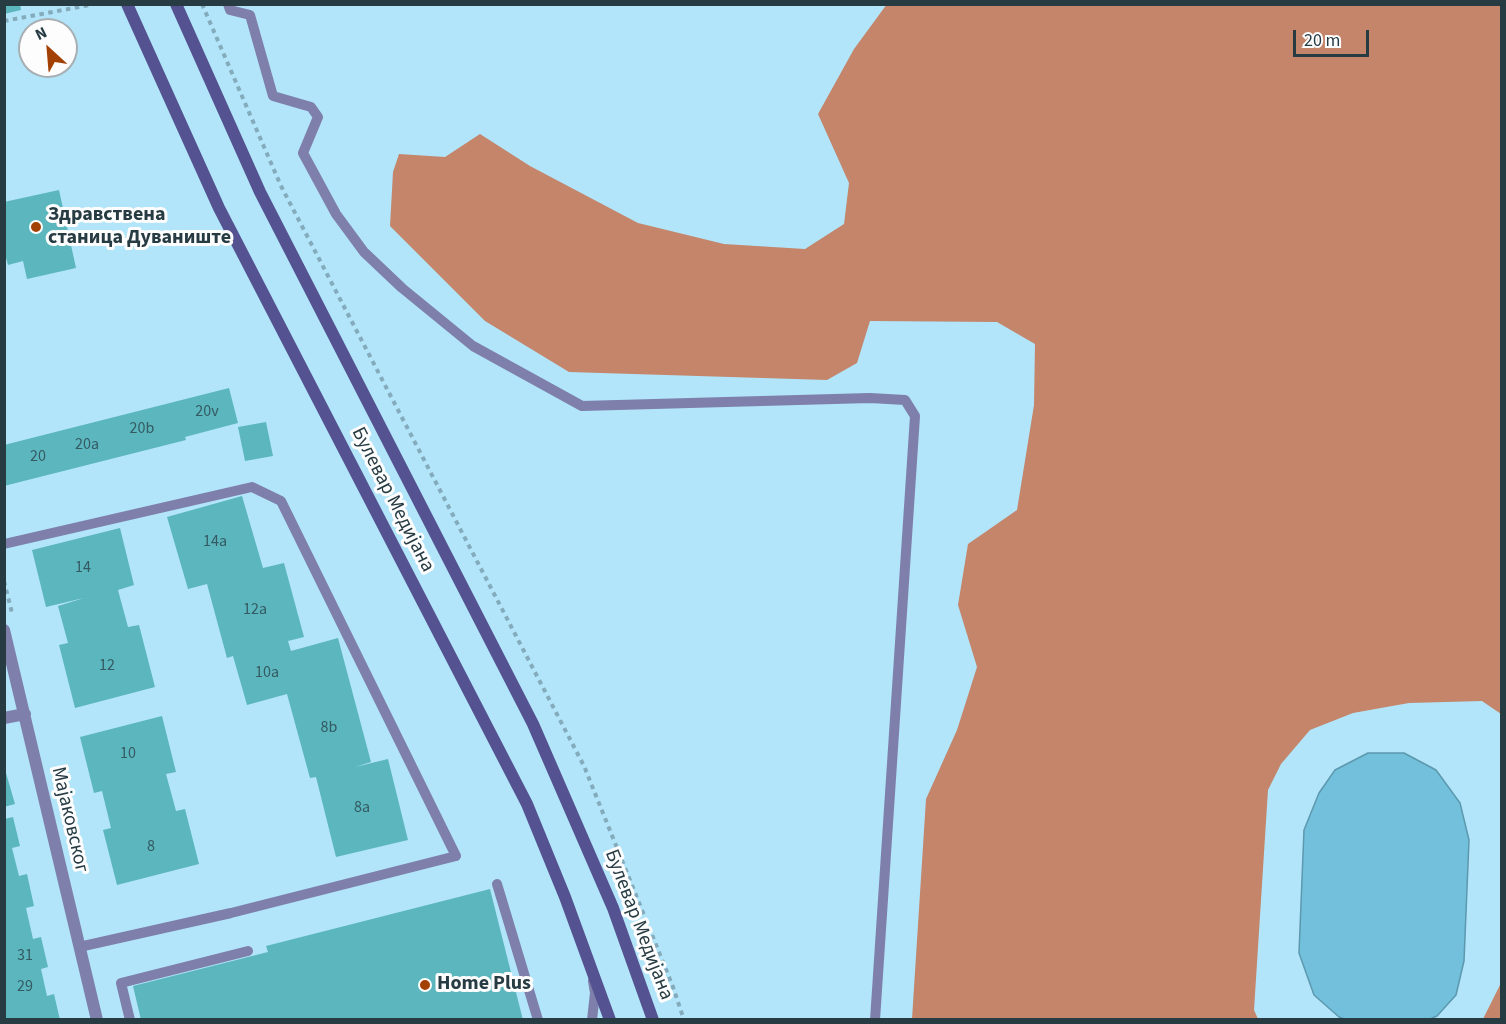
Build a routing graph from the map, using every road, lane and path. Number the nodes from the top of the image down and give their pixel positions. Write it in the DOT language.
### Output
graph roads {
  1 [pos="90,4"];
  2 [pos="127,4"];
  3 [pos="176,4"];
  4 [pos="202,4"];
  5 [pos="228,4"];
  6 [pos="4,21"];
  7 [pos="4,544"];
  8 [pos="4,630"];
  9 [pos="25,714"];
  10 [pos="4,718"];
  11 [pos="497,884"];
  12 [pos="79,947"];
  13 [pos="248,951"];
  14 [pos="592,972"];
  15 [pos="97,1020"];
  16 [pos="130,1020"];
  17 [pos="538,1020"];
  18 [pos="592,1020"];
  19 [pos="610,1020"];
  20 [pos="653,1020"];
  21 [pos="684,1020"];
  22 [pos="875,1020"];
  1 -- 6 [label="path"];
  2 -- 14 [label="main road, Булевар Медијана"];
  3 -- 20 [label="main road, Булевар Медијана"];
  4 -- 21 [label="path"];
  5 -- 22 [label="lane"];
  7 -- 12 [label="lane"];
  8 -- 9 [label="street, Мајаковског"];
  9 -- 10 [label="street"];
  9 -- 12 [label="street, Мајаковског"];
  11 -- 17 [label="lane"];
  12 -- 15 [label="street, Мајаковског"];
  13 -- 16 [label="lane"];
  14 -- 18 [label="lane"];
  14 -- 19 [label="main road, Булевар Медијана"];
}
